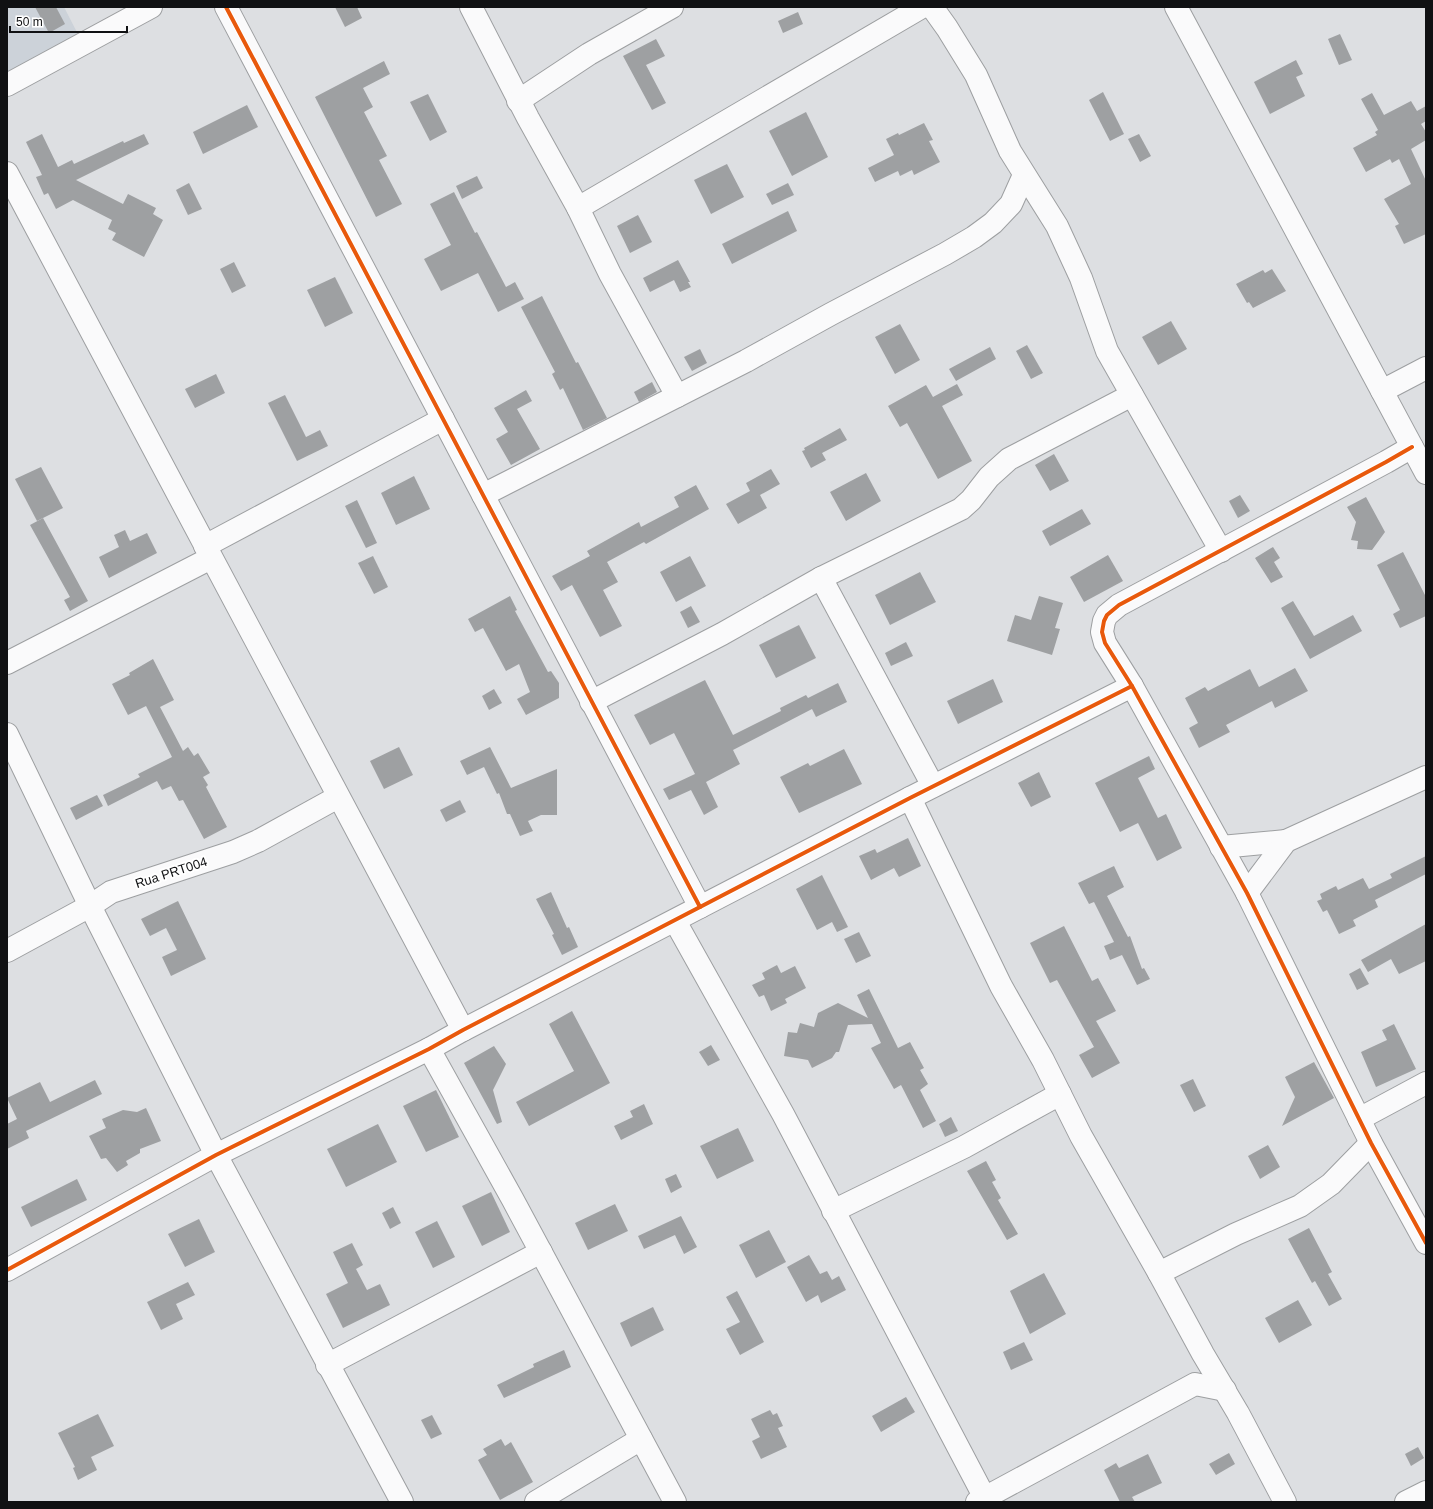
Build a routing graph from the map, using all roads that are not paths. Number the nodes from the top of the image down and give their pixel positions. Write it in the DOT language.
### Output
graph roads {
  1 [pos="151,7"];
  2 [pos="226,7"];
  3 [pos="471,7"];
  4 [pos="672,7"];
  5 [pos="1176,7"];
  6 [pos="936,9"];
  7 [pos="7,85"];
  8 [pos="518,100"];
  9 [pos="7,173"];
  10 [pos="1024,175"];
  11 [pos="1038,198"];
  12 [pos="1011,204"];
  13 [pos="578,208"];
  14 [pos="1426,368"];
  15 [pos="1382,390"];
  16 [pos="1132,395"];
  17 [pos="677,396"];
  18 [pos="443,419"];
  19 [pos="1412,447"];
  20 [pos="1426,473"];
  21 [pos="483,495"];
  22 [pos="1220,551"];
  23 [pos="208,552"];
  24 [pos="821,578"];
  25 [pos="7,663"];
  26 [pos="1132,686"];
  27 [pos="591,702"];
  28 [pos="7,734"];
  29 [pos="1426,777"];
  30 [pos="933,786"];
  31 [pos="338,797"];
  32 [pos="910,798"];
  33 [pos="1286,841"];
  34 [pos="1220,847"];
  35 [pos="1247,893"];
  36 [pos="90,906"];
  37 [pos="700,907"];
  38 [pos="675,921"];
  39 [pos="7,951"];
  40 [pos="463,1030"];
  41 [pos="429,1049"];
  42 [pos="1426,1083"];
  43 [pos="1060,1094"];
  44 [pos="1359,1120"];
  45 [pos="1371,1143"];
  46 [pos="216,1155"];
  47 [pos="833,1211"];
  48 [pos="1426,1243"];
  49 [pos="541,1252"];
  50 [pos="7,1270"];
  51 [pos="1159,1273"];
  52 [pos="1203,1354"];
  53 [pos="327,1364"];
  54 [pos="1195,1384"];
  55 [pos="1225,1390"];
  56 [pos="641,1439"];
  57 [pos="1426,1492"];
  58 [pos="983,1501"];
  59 [pos="402,1502"];
  60 [pos="536,1502"];
  61 [pos="675,1502"];
  62 [pos="1285,1502"];
  63 [pos="1406,1502"];
  1 -- 7 [label="street"];
  2 -- 18 [label="street"];
  3 -- 8 [label="street"];
  4 -- 8 [label="street"];
  5 -- 15 [label="street"];
  6 -- 10 [label="street"];
  6 -- 13 [label="street"];
  8 -- 13 [label="street"];
  9 -- 23 [label="street"];
  10 -- 11 [label="street"];
  10 -- 12 [label="street"];
  11 -- 12 [label="street"];
  11 -- 16 [label="street"];
  12 -- 17 [label="street"];
  13 -- 17 [label="street"];
  14 -- 15 [label="street"];
  15 -- 19 [label="street"];
  16 -- 22 [label="street"];
  16 -- 24 [label="street"];
  17 -- 21 [label="street"];
  18 -- 21 [label="street"];
  18 -- 23 [label="street"];
  19 -- 20 [label="street"];
  19 -- 22 [label="street"];
  21 -- 27 [label="street"];
  22 -- 26 [label="street"];
  23 -- 25 [label="street"];
  23 -- 31 [label="street"];
  24 -- 27 [label="street"];
  24 -- 30 [label="street"];
  26 -- 30 [label="street"];
  26 -- 34 [label="street"];
  27 -- 37 [label="street"];
  28 -- 36 [label="street"];
  29 -- 33 [label="street"];
  30 -- 32 [label="street"];
  31 -- 36 [label="street, Rua PRT004"];
  31 -- 40 [label="street"];
  32 -- 37 [label="street"];
  32 -- 43 [label="street"];
  33 -- 34 [label="street"];
  33 -- 35 [label="street"];
  34 -- 35 [label="street"];
  35 -- 44 [label="street"];
  36 -- 39 [label="street, Rua PRT004"];
  36 -- 46 [label="street"];
  37 -- 38 [label="street"];
  38 -- 40 [label="street"];
  38 -- 47 [label="street"];
  40 -- 41 [label="street"];
  41 -- 46 [label="street"];
  41 -- 49 [label="street"];
  42 -- 44 [label="street"];
  43 -- 47 [label="street"];
  43 -- 51 [label="street"];
  44 -- 45 [label="street"];
  45 -- 48 [label="street"];
  45 -- 51 [label="street"];
  46 -- 50 [label="street"];
  46 -- 53 [label="street"];
  47 -- 58 [label="street"];
  49 -- 53 [label="street"];
  49 -- 56 [label="street"];
  51 -- 52 [label="street"];
  52 -- 54 [label="street"];
  52 -- 55 [label="street"];
  53 -- 59 [label="street"];
  54 -- 55 [label="street"];
  54 -- 58 [label="street"];
  55 -- 62 [label="street"];
  56 -- 60 [label="street"];
  56 -- 61 [label="street"];
  57 -- 63 [label="street"];
}
